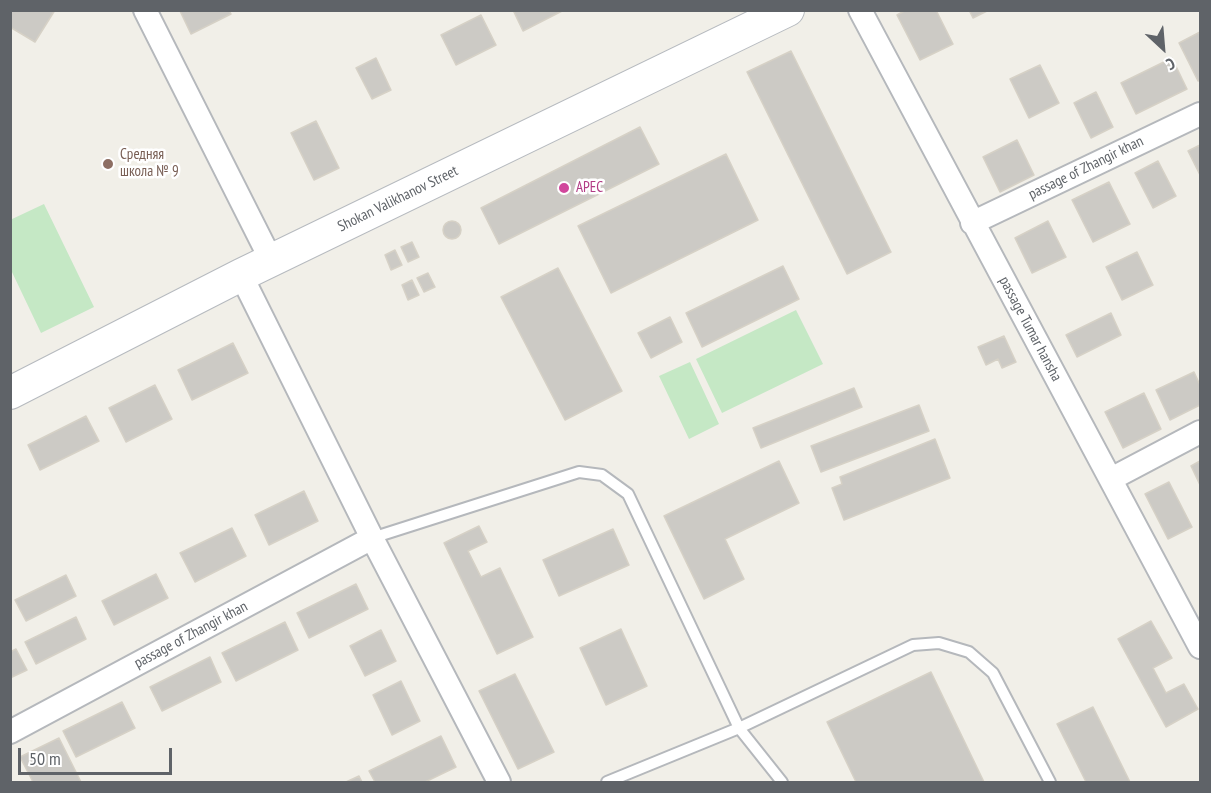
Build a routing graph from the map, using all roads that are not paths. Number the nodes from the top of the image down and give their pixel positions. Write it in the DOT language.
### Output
graph roads {
  1 [pos="145,10"];
  2 [pos="788,10"];
  3 [pos="860,10"];
  4 [pos="1200,114"];
  5 [pos="972,223"];
  6 [pos="271,260"];
  7 [pos="241,275"];
  8 [pos="10,393"];
  9 [pos="1200,432"];
  10 [pos="1111,479"];
  11 [pos="372,538"];
  12 [pos="1200,647"];
  13 [pos="739,728"];
  14 [pos="10,732"];
  15 [pos="499,783"];
  16 [pos="608,783"];
  17 [pos="782,783"];
  18 [pos="1050,783"];
  1 -- 6 [label="street"];
  2 -- 6 [label="main road, Shokan Valikhanov Street"];
  3 -- 5 [label="street, passage Tumar hansha"];
  4 -- 5 [label="street, passage of Zhangir khan"];
  5 -- 10 [label="street, passage Tumar hansha"];
  6 -- 7 [label="main road, Shokan Valikhanov Street"];
  7 -- 8 [label="main road, Shokan Valikhanov Street"];
  7 -- 11 [label="street"];
  9 -- 10 [label="street"];
  10 -- 12 [label="street, passage Tumar hansha"];
  11 -- 13 [label="lane"];
  11 -- 14 [label="street, passage of Zhangir khan"];
  11 -- 15 [label="street"];
  13 -- 16 [label="lane"];
  13 -- 17 [label="lane"];
  13 -- 18 [label="lane"];
}
